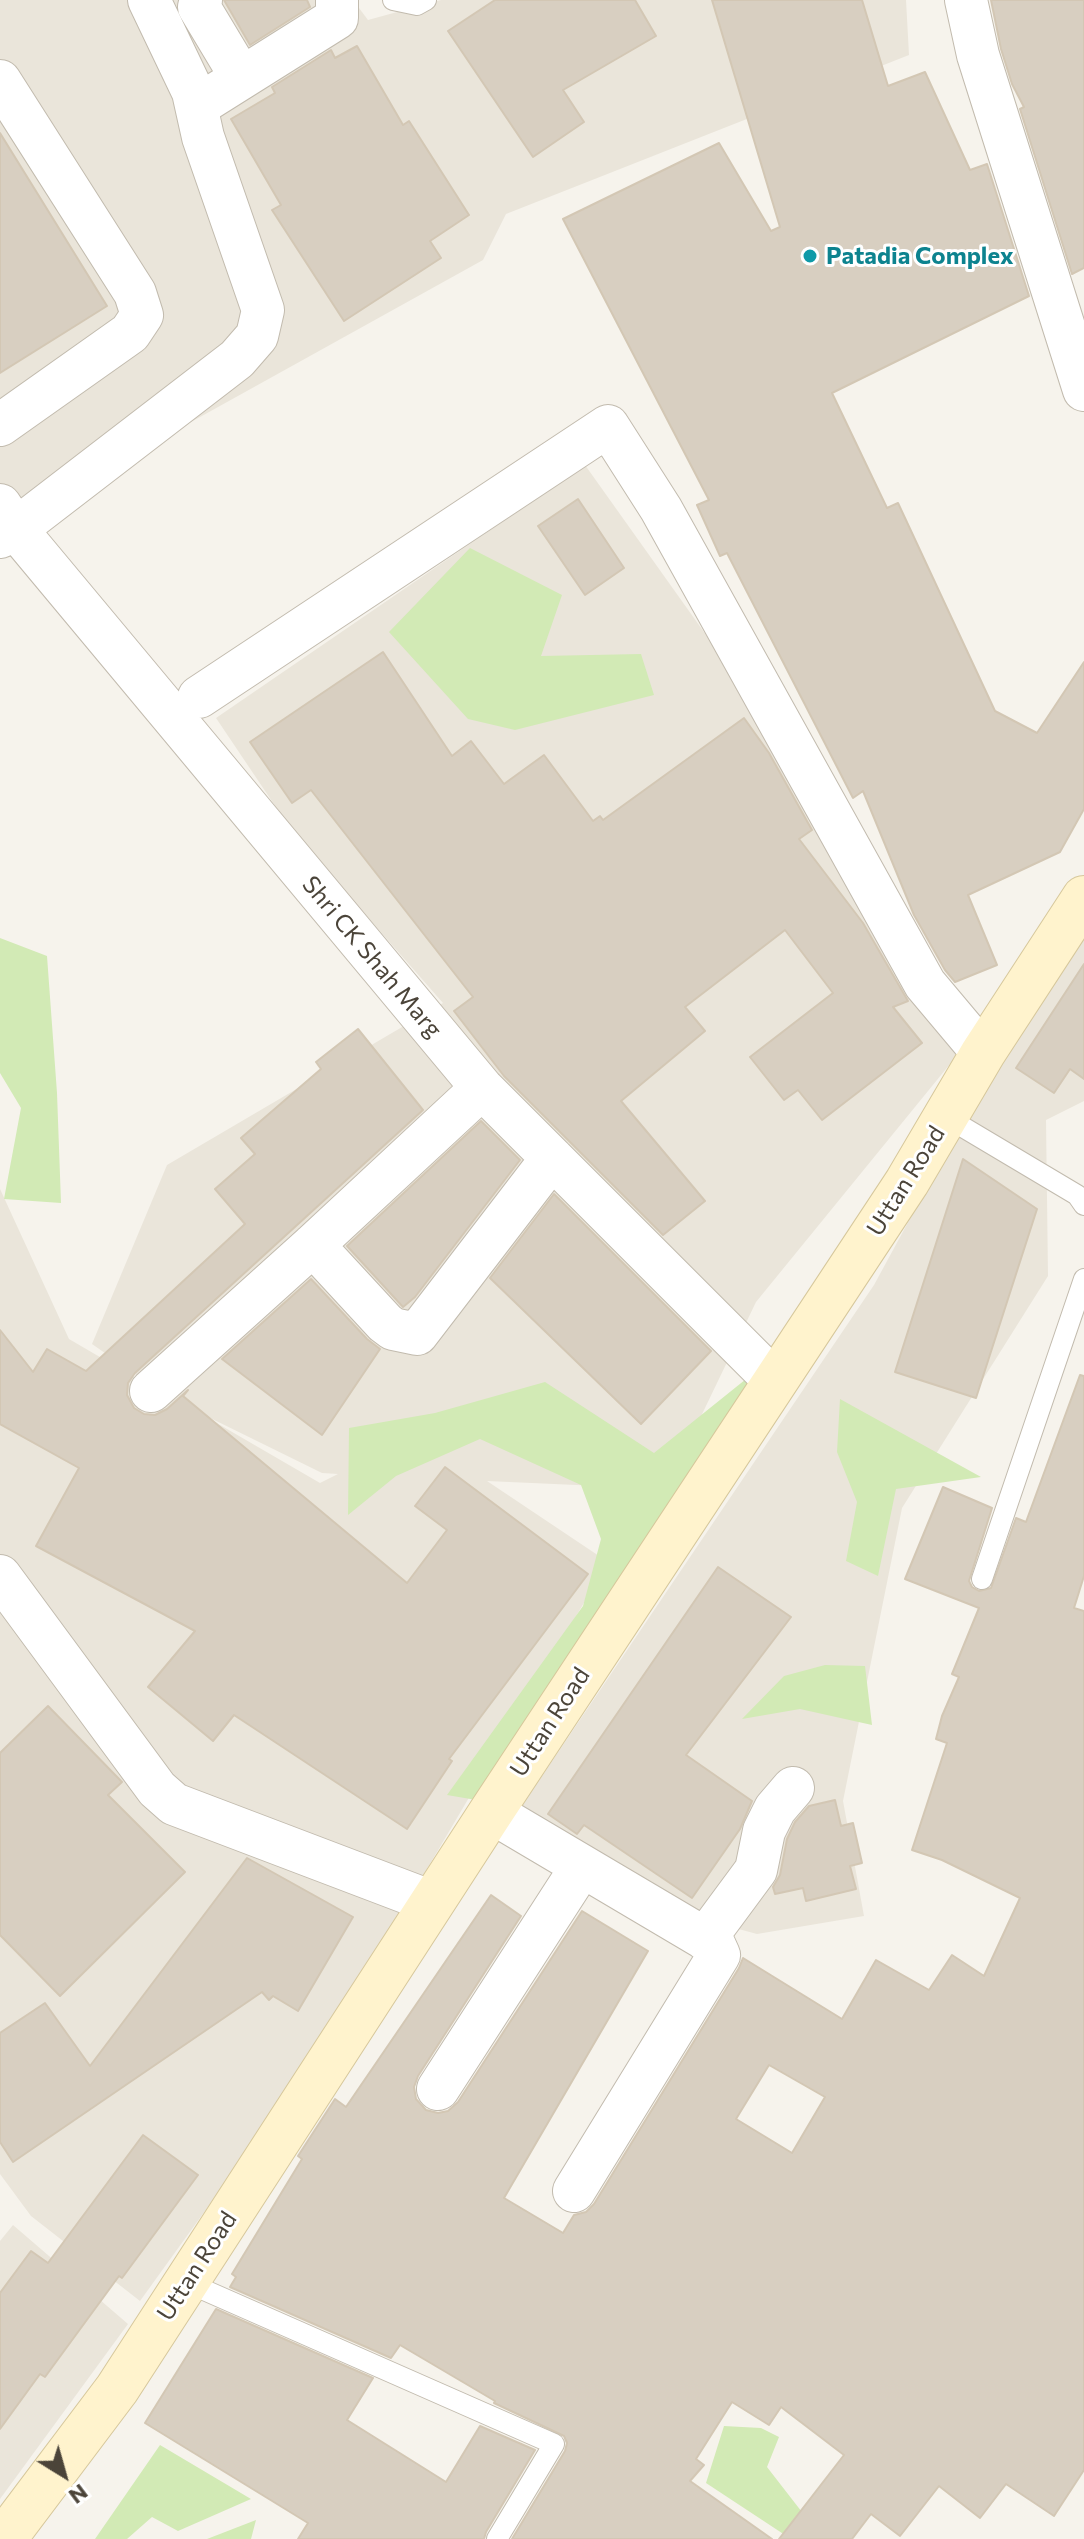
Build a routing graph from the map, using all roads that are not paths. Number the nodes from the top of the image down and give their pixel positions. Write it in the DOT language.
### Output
graph roads {
  1 [pos="149,0"];
  2 [pos="201,0"];
  3 [pos="337,0"];
  4 [pos="393,0"];
  5 [pos="426,0"];
  6 [pos="966,0"];
  7 [pos="241,77"];
  8 [pos="0,81"];
  9 [pos="197,106"];
  10 [pos="1084,390"];
  11 [pos="0,425"];
  12 [pos="5,524"];
  13 [pos="199,697"];
  14 [pos="1084,898"];
  15 [pos="983,1053"];
  16 [pos="482,1088"];
  17 [pos="946,1117"];
  18 [pos="552,1158"];
  19 [pos="1084,1205"];
  20 [pos="313,1245"];
  21 [pos="1084,1279"];
  22 [pos="775,1381"];
  23 [pos="151,1391"];
  24 [pos="0,1576"];
  25 [pos="982,1579"];
  26 [pos="793,1788"];
  27 [pos="491,1812"];
  28 [pos="582,1866"];
  29 [pos="432,1902"];
  30 [pos="705,1939"];
  31 [pos="438,2089"];
  32 [pos="574,2191"];
  33 [pos="186,2282"];
  34 [pos="4,2539"];
  35 [pos="497,2539"];
  1 -- 9 [label="street"];
  2 -- 7 [label="street"];
  3 -- 7 [label="street"];
  4 -- 5 [label="lane"];
  6 -- 10 [label="street"];
  7 -- 9 [label="street"];
  8 -- 11 [label="street"];
  9 -- 12 [label="street"];
  12 -- 16 [label="street, Shri CK Shah Marg"];
  13 -- 15 [label="street"];
  14 -- 15 [label="street, Uttan Road"];
  15 -- 17 [label="street, Uttan Road"];
  16 -- 18 [label="street, Shri CK Shah Marg"];
  16 -- 20 [label="street"];
  17 -- 19 [label="lane"];
  17 -- 22 [label="street, Uttan Road"];
  18 -- 20 [label="street"];
  18 -- 22 [label="street, Shri CK Shah Marg"];
  20 -- 23 [label="street"];
  21 -- 25 [label="lane"];
  22 -- 27 [label="street, Uttan Road"];
  24 -- 29 [label="street"];
  26 -- 30 [label="street"];
  27 -- 28 [label="street"];
  27 -- 29 [label="street, Uttan Road"];
  28 -- 30 [label="street"];
  28 -- 31 [label="street"];
  29 -- 33 [label="street, Uttan Road"];
  30 -- 32 [label="street"];
  33 -- 34 [label="street, Uttan Road"];
  33 -- 35 [label="lane"];
}
